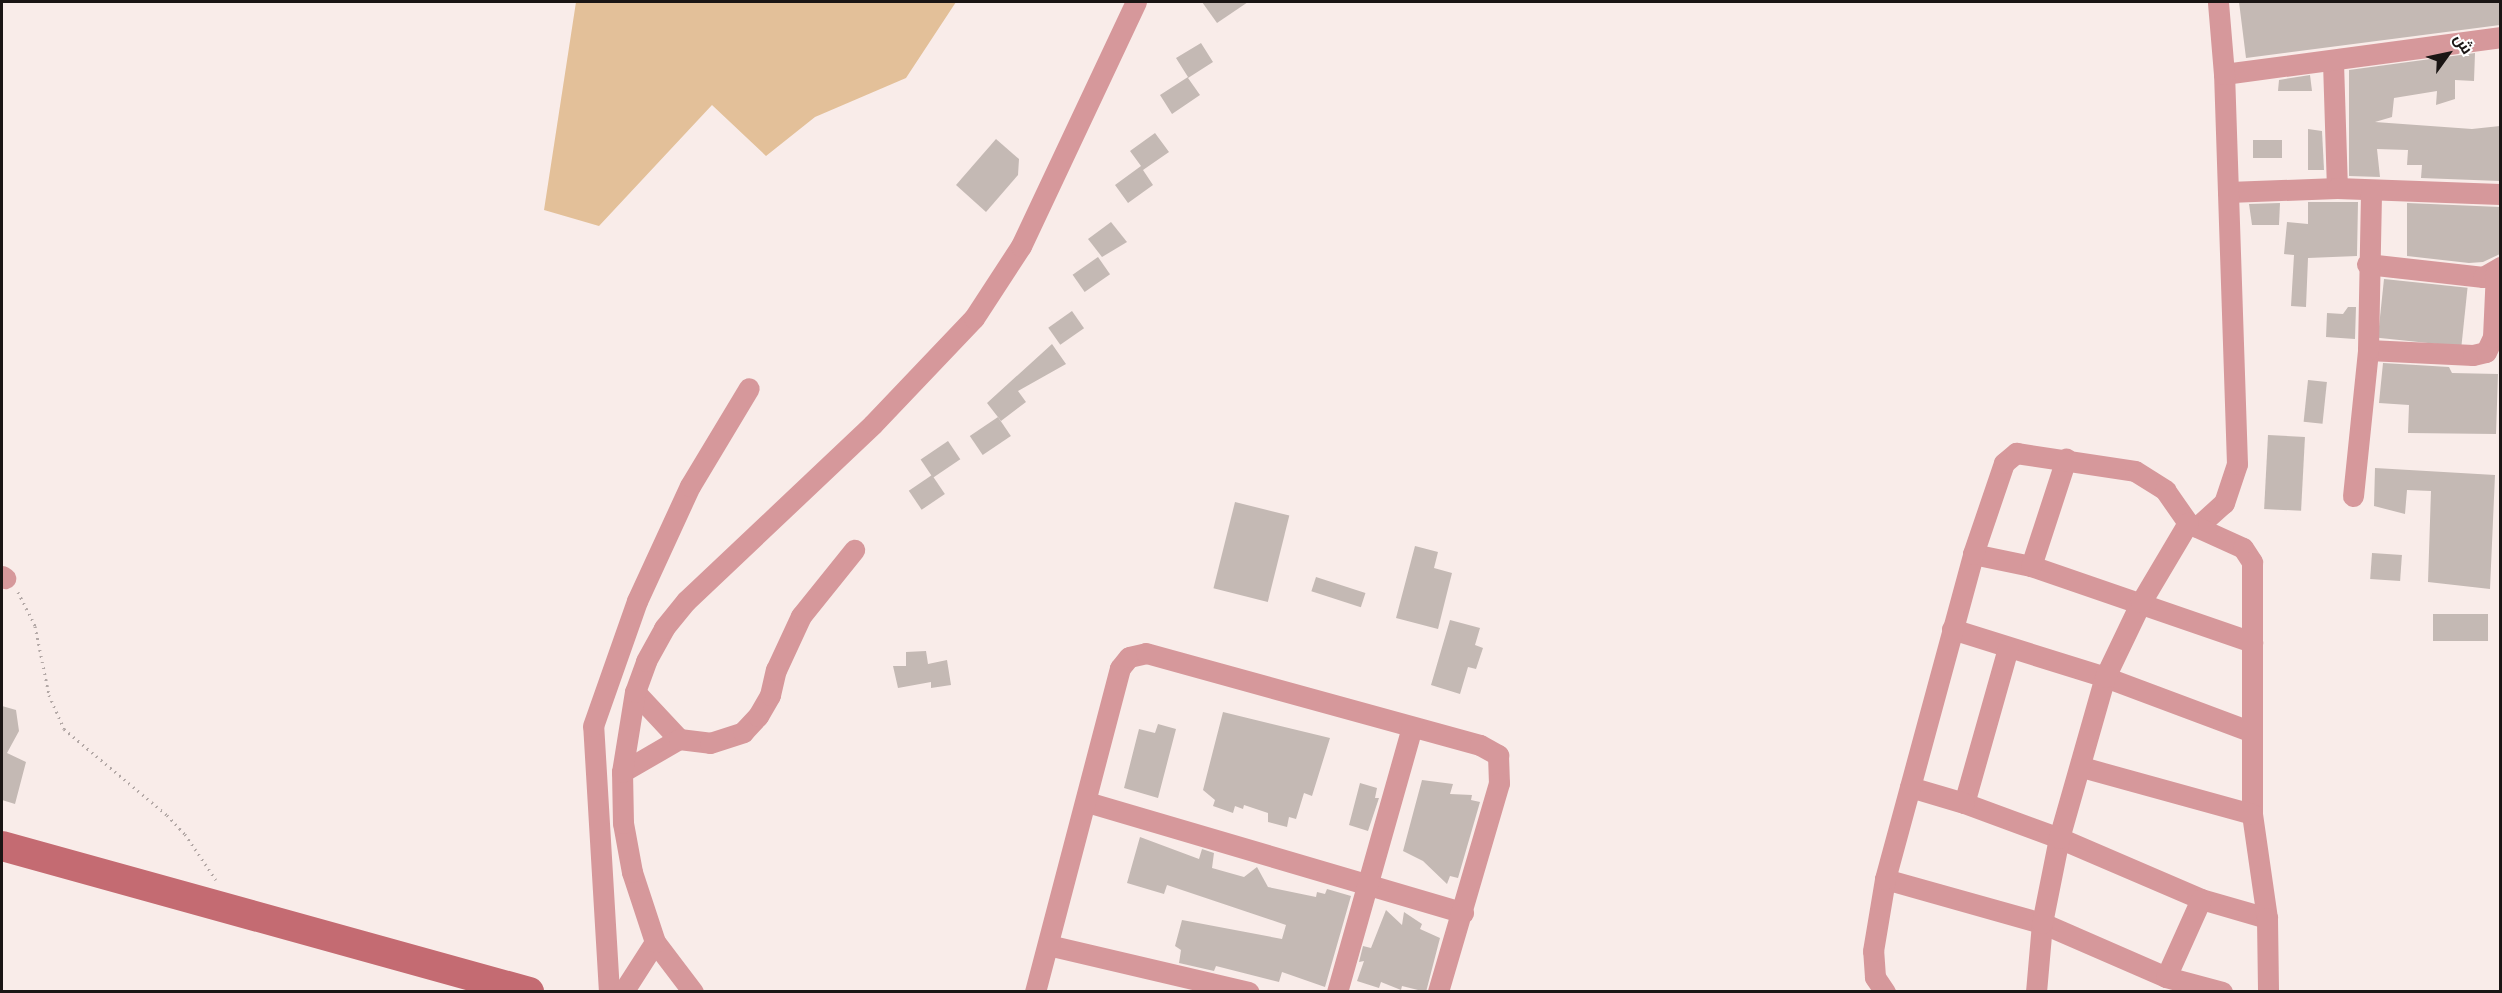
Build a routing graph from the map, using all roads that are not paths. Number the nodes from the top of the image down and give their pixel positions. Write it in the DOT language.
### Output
graph roads {
  1 [pos="1136,2"];
  2 [pos="2218,2"];
  3 [pos="2500,38"];
  4 [pos="2333,62"];
  5 [pos="2224,74"];
  6 [pos="2337,188"];
  7 [pos="2371,190"];
  8 [pos="2228,192"];
  9 [pos="2500,194"];
  10 [pos="2367,264"];
  11 [pos="2498,269"];
  12 [pos="2368,350"];
  13 [pos="749,388"];
  14 [pos="2066,459"];
  15 [pos="2353,496"];
  16 [pos="2193,525"];
  17 [pos="854,550"];
  18 [pos="1973,554"];
  19 [pos="2031,566"];
  20 [pos="2141,602"];
  21 [pos="1952,629"];
  22 [pos="2252,642"];
  23 [pos="2008,648"];
  24 [pos="2105,677"];
  25 [pos="635,692"];
  26 [pos="1412,728"];
  27 [pos="2252,732"];
  28 [pos="680,739"];
  29 [pos="2081,767"];
  30 [pos="622,772"];
  31 [pos="1910,786"];
  32 [pos="1087,802"];
  33 [pos="1964,803"];
  34 [pos="2253,814"];
  35 [pos="2059,838"];
  36 [pos="2,846"];
  37 [pos="1885,879"];
  38 [pos="1368,881"];
  39 [pos="2201,899"];
  40 [pos="1463,913"];
  41 [pos="2267,918"];
  42 [pos="2042,922"];
  43 [pos="655,942"];
  44 [pos="1048,945"];
  45 [pos="2166,977"];
  46 [pos="529,992"];
  47 [pos="609,992"];
  48 [pos="623,992"];
  49 [pos="693,992"];
  50 [pos="1035,992"];
  51 [pos="1249,992"];
  52 [pos="1337,992"];
  53 [pos="1438,992"];
  54 [pos="1885,992"];
  55 [pos="2036,992"];
  56 [pos="2222,992"];
  57 [pos="2268,992"];
  1 -- 25 [label="street"];
  2 -- 5 [label="street"];
  3 -- 4 [label="street"];
  4 -- 5 [label="street"];
  4 -- 6 [label="street"];
  5 -- 8 [label="street"];
  6 -- 7 [label="street"];
  6 -- 8 [label="street"];
  7 -- 9 [label="street"];
  7 -- 10 [label="street"];
  8 -- 16 [label="street"];
  10 -- 11 [label="street"];
  10 -- 12 [label="street"];
  11 -- 12 [label="street"];
  12 -- 15 [label="street"];
  13 -- 47 [label="street"];
  14 -- 16 [label="street"];
  14 -- 18 [label="street"];
  14 -- 19 [label="street"];
  16 -- 20 [label="street"];
  16 -- 22 [label="street"];
  17 -- 28 [label="street"];
  18 -- 19 [label="street"];
  18 -- 21 [label="street"];
  19 -- 20 [label="street"];
  20 -- 22 [label="street"];
  20 -- 24 [label="street"];
  21 -- 23 [label="street"];
  21 -- 31 [label="street"];
  22 -- 27 [label="street"];
  23 -- 24 [label="street"];
  23 -- 33 [label="street"];
  24 -- 27 [label="street"];
  24 -- 29 [label="street"];
  25 -- 28 [label="street"];
  25 -- 30 [label="street"];
  26 -- 32 [label="street"];
  26 -- 38 [label="street"];
  26 -- 40 [label="street"];
  27 -- 34 [label="street"];
  28 -- 30 [label="street"];
  29 -- 34 [label="street"];
  29 -- 35 [label="street"];
  30 -- 43 [label="street"];
  31 -- 33 [label="street"];
  31 -- 37 [label="street"];
  32 -- 38 [label="street"];
  32 -- 44 [label="street"];
  33 -- 35 [label="street"];
  34 -- 41 [label="street"];
  35 -- 39 [label="street"];
  35 -- 42 [label="street"];
  36 -- 46 [label="street"];
  37 -- 42 [label="street"];
  37 -- 54 [label="street"];
  38 -- 40 [label="street"];
  38 -- 52 [label="street"];
  39 -- 41 [label="street"];
  39 -- 45 [label="street"];
  40 -- 53 [label="street"];
  41 -- 57 [label="street"];
  42 -- 45 [label="street"];
  42 -- 55 [label="street"];
  43 -- 48 [label="street"];
  43 -- 49 [label="street"];
  44 -- 50 [label="street"];
  44 -- 51 [label="street"];
  45 -- 56 [label="street"];
}
